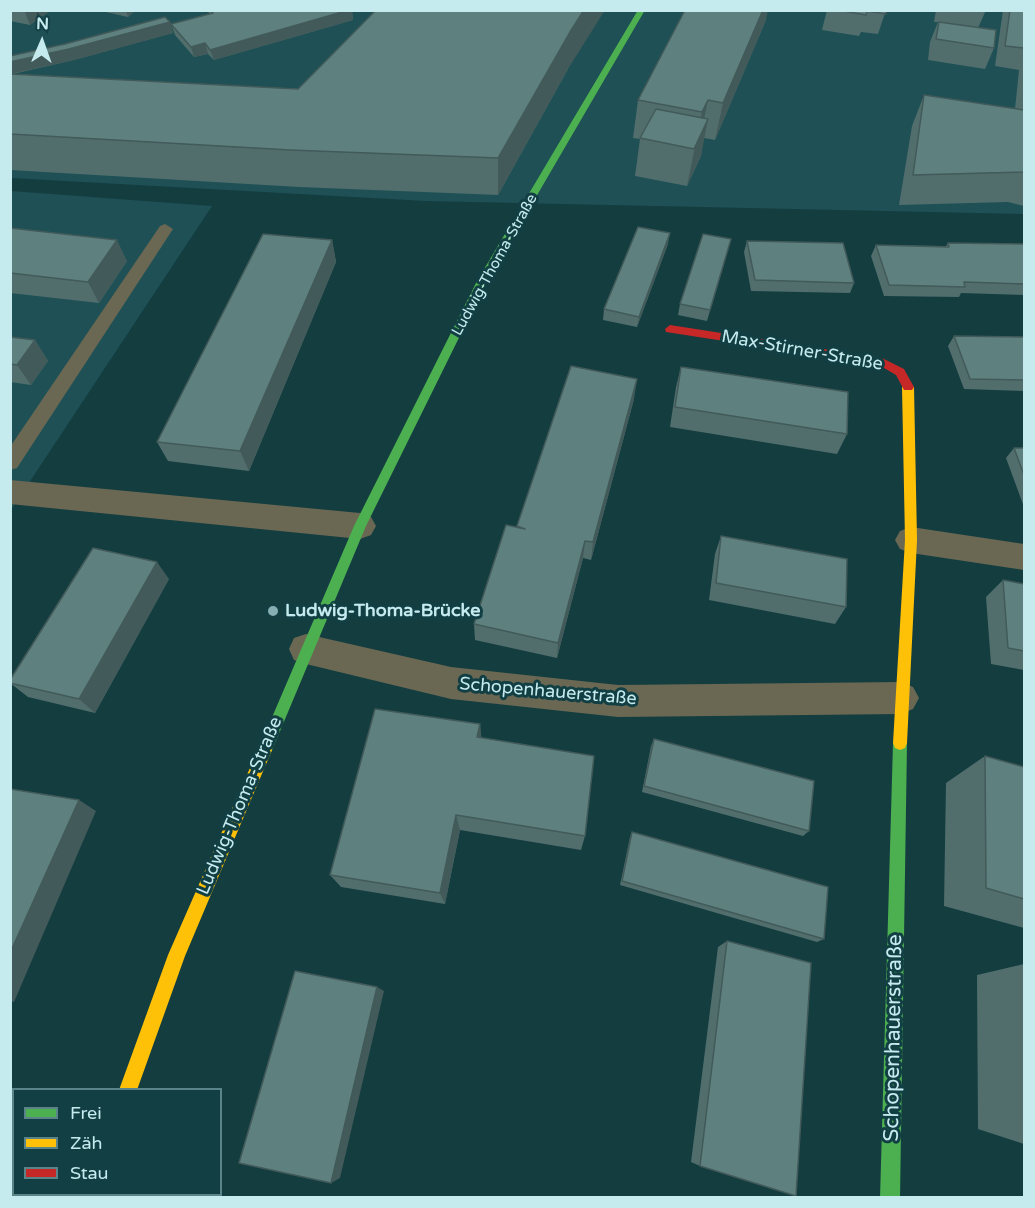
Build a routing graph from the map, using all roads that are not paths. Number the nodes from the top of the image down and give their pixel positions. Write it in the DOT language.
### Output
graph roads {
  1 [pos="642,10"];
  2 [pos="165,229"];
  3 [pos="670,329"];
  4 [pos="10,463"];
  5 [pos="10,492"];
  6 [pos="360,526"];
  7 [pos="911,540"];
  8 [pos="1024,557"];
  9 [pos="306,649"];
  10 [pos="901,698"];
  11 [pos="128,1088"];
  12 [pos="890,1197"];
  1 -- 6 [label="street, Ludwig-Thoma-Straße"];
  2 -- 4 [label="lane"];
  3 -- 7 [label="street, Max-Stirner-Straße"];
  5 -- 6 [label="street"];
  6 -- 9 [label="street, Ludwig-Thoma-Straße"];
  7 -- 8 [label="street"];
  7 -- 10 [label="street, Schopenhauerstraße"];
  9 -- 10 [label="street, Schopenhauerstraße"];
  9 -- 11 [label="street, Ludwig-Thoma-Straße"];
  10 -- 12 [label="street, Schopenhauerstraße"];
}
